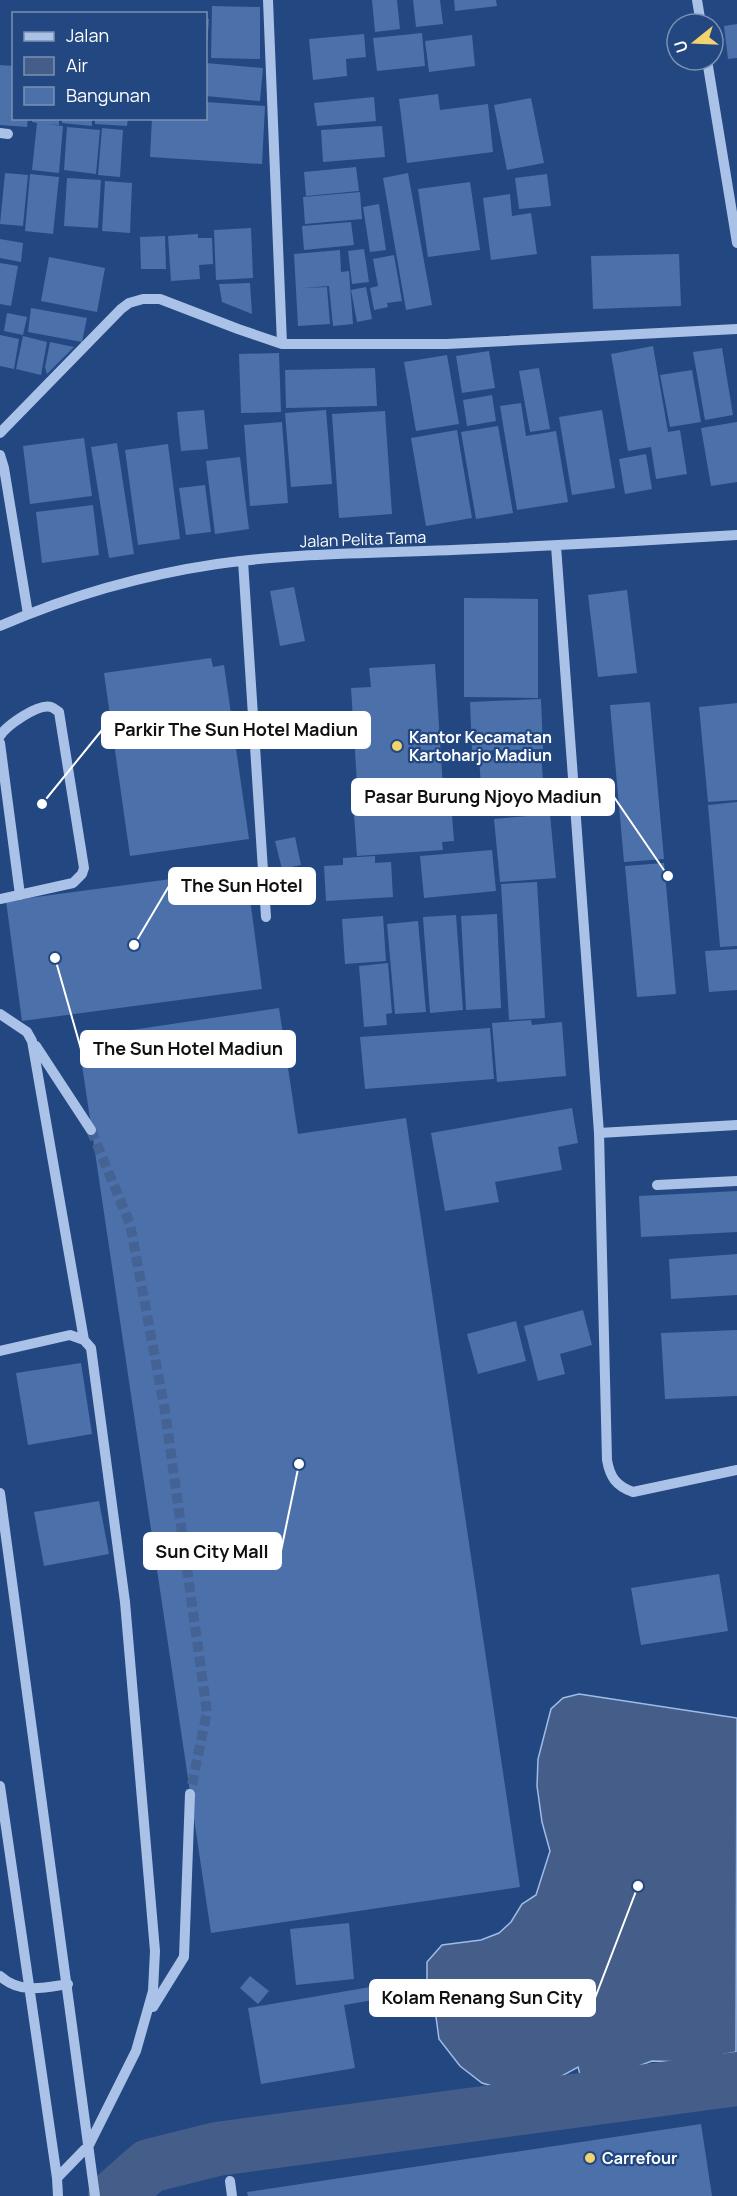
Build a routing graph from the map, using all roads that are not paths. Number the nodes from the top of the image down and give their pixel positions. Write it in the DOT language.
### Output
graph roads {
  1 [pos="268,0"];
  2 [pos="709,72"];
  3 [pos="737,243"];
  4 [pos="737,329"];
  5 [pos="282,344"];
  6 [pos="0,433"];
  7 [pos="0,455"];
  8 [pos="737,535"];
  9 [pos="556,546"];
  10 [pos="243,561"];
  11 [pos="28,614"];
  12 [pos="0,626"];
  13 [pos="0,736"];
  14 [pos="0,743"];
  15 [pos="20,895"];
  16 [pos="0,899"];
  17 [pos="266,917"];
  18 [pos="0,1014"];
  19 [pos="32,1041"];
  20 [pos="737,1125"];
  21 [pos="91,1130"];
  22 [pos="599,1133"];
  23 [pos="737,1181"];
  24 [pos="657,1185"];
  25 [pos="84,1340"];
  26 [pos="0,1351"];
  27 [pos="737,1470"];
  28 [pos="0,1493"];
  29 [pos="0,1786"];
  30 [pos="190,1794"];
  31 [pos="0,1976"];
  32 [pos="68,1984"];
  33 [pos="30,1990"];
  34 [pos="147,2016"];
  35 [pos="89,2145"];
  36 [pos="57,2178"];
  37 [pos="230,2181"];
  38 [pos="58,2196"];
  39 [pos="95,2196"];
  40 [pos="232,2196"];
  1 -- 5 [label="street"];
  2 -- 3 [label="street"];
  4 -- 5 [label="street"];
  5 -- 6 [label="street"];
  7 -- 11 [label="street"];
  8 -- 9 [label="street, Jalan Pelita Tama"];
  9 -- 10 [label="street, Jalan Pelita Tama"];
  9 -- 22 [label="street"];
  10 -- 11 [label="street, Jalan Pelita Tama"];
  10 -- 17 [label="street"];
  11 -- 12 [label="street, Jalan Pelita Tama"];
  13 -- 15 [label="street"];
  14 -- 15 [label="street"];
  15 -- 16 [label="street"];
  18 -- 19 [label="street"];
  19 -- 21 [label="street"];
  19 -- 25 [label="street"];
  20 -- 22 [label="street"];
  22 -- 27 [label="street"];
  23 -- 24 [label="street"];
  25 -- 26 [label="street"];
  25 -- 34 [label="street"];
  28 -- 32 [label="street"];
  29 -- 33 [label="street"];
  30 -- 34 [label="street"];
  31 -- 33 [label="street"];
  32 -- 33 [label="street"];
  32 -- 35 [label="street"];
  33 -- 36 [label="street"];
  34 -- 35 [label="street"];
  35 -- 36 [label="street"];
  35 -- 39 [label="street"];
  36 -- 38 [label="street"];
  37 -- 40 [label="street"];
}
